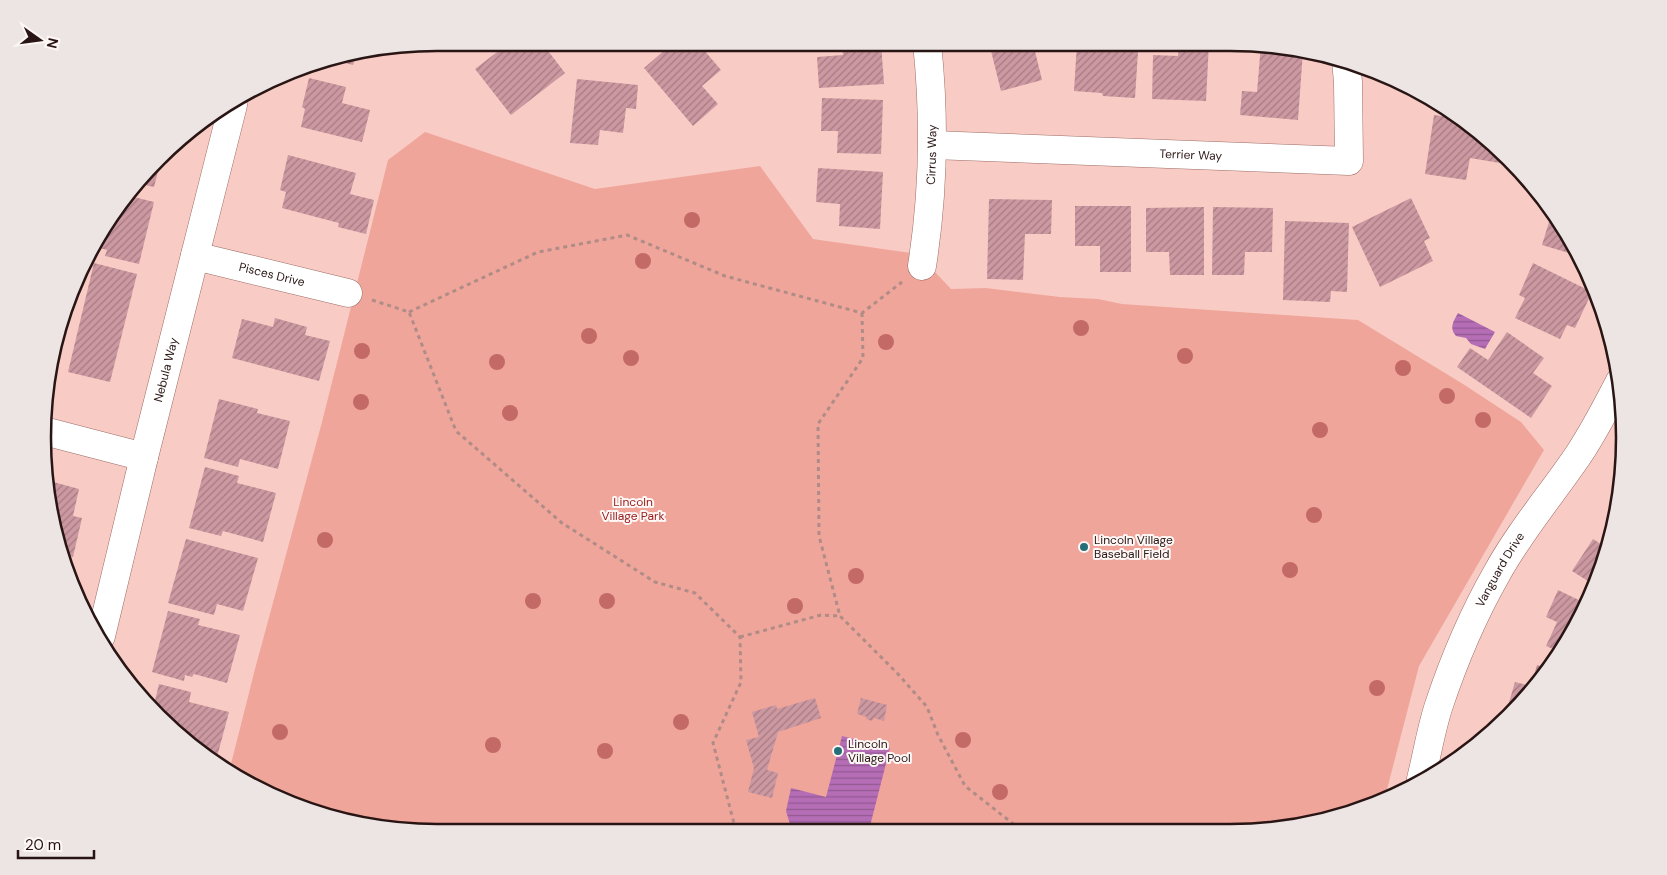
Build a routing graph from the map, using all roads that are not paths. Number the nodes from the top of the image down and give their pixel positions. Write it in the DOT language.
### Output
graph roads {
  1 [pos="928,51"];
  2 [pos="1347,70"];
  3 [pos="232,111"];
  4 [pos="933,145"];
  5 [pos="195,256"];
  6 [pos="922,266"];
  7 [pos="348,293"];
  8 [pos="1613,395"];
  9 [pos="51,433"];
  10 [pos="144,457"];
  11 [pos="102,630"];
  12 [pos="1423,772"];
  1 -- 4 [label="street, Cirrus Way"];
  2 -- 4 [label="street, Terrier Way"];
  3 -- 5 [label="street, Nebula Way"];
  4 -- 6 [label="street, Cirrus Way"];
  5 -- 7 [label="street, Pisces Drive"];
  5 -- 10 [label="street, Nebula Way"];
  8 -- 12 [label="street, Vanguard Drive"];
  9 -- 10 [label="street"];
  10 -- 11 [label="street, Nebula Way"];
}
